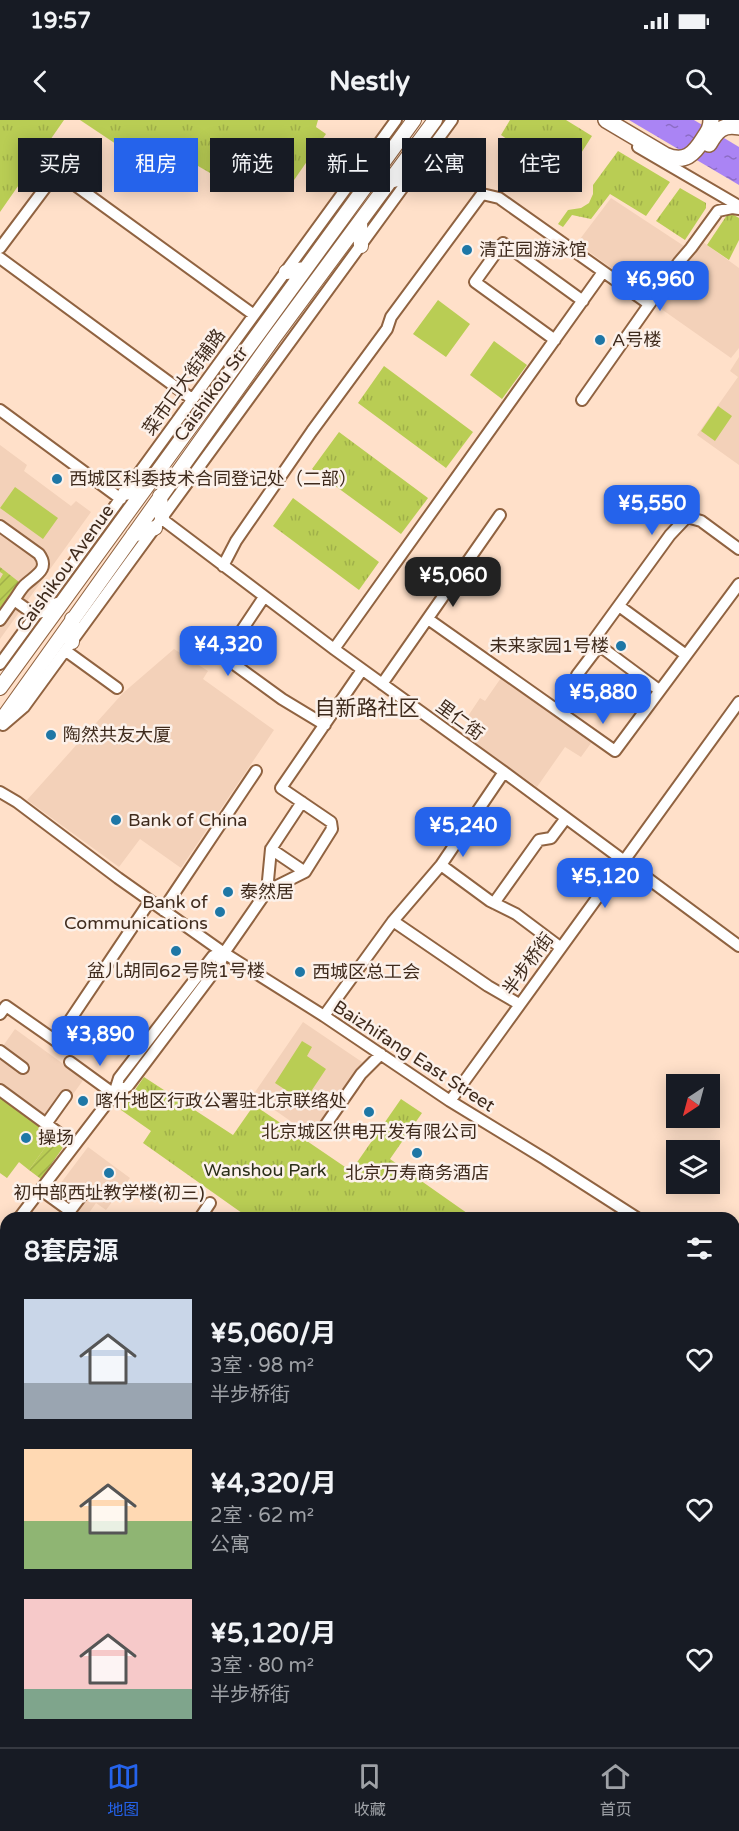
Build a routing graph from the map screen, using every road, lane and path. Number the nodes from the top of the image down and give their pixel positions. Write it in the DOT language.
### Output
graph roads {
  1 [pos="396,120"];
  2 [pos="414,120"];
  3 [pos="435,120"];
  4 [pos="452,120"];
  5 [pos="595,120"];
  6 [pos="606,120"];
  7 [pos="714,123"];
  8 [pos="739,127"];
  9 [pos="439,138"];
  10 [pos="658,160"];
  11 [pos="689,162"];
  12 [pos="402,177"];
  13 [pos="390,181"];
  14 [pos="705,186"];
  15 [pos="402,189"];
  16 [pos="382,192"];
  17 [pos="739,208"];
  18 [pos="718,211"];
  19 [pos="360,222"];
  20 [pos="361,246"];
  21 [pos="0,248"];
  22 [pos="0,258"];
  23 [pos="305,269"];
  24 [pos="286,272"];
  25 [pos="603,272"];
  26 [pos="583,301"];
  27 [pos="649,304"];
  28 [pos="254,315"];
  29 [pos="555,340"];
  30 [pos="192,399"];
  31 [pos="582,400"];
  32 [pos="0,410"];
  33 [pos="144,489"];
  34 [pos="160,496"];
  35 [pos="121,498"];
  36 [pos="501,515"];
  37 [pos="122,520"];
  38 [pos="158,524"];
  39 [pos="0,526"];
  40 [pos="133,535"];
  41 [pos="739,549"];
  42 [pos="223,566"];
  43 [pos="739,584"];
  44 [pos="264,597"];
  45 [pos="14,600"];
  46 [pos="61,604"];
  47 [pos="619,606"];
  48 [pos="36,613"];
  49 [pos="428,619"];
  50 [pos="0,620"];
  51 [pos="72,620"];
  52 [pos="599,646"];
  53 [pos="69,647"];
  54 [pos="334,649"];
  55 [pos="686,655"];
  56 [pos="0,664"];
  57 [pos="362,670"];
  58 [pos="577,675"];
  59 [pos="382,684"];
  60 [pos="0,688"];
  61 [pos="117,688"];
  62 [pos="658,690"];
  63 [pos="738,706"];
  64 [pos="0,722"];
  65 [pos="325,725"];
  66 [pos="0,727"];
  67 [pos="256,771"];
  68 [pos="504,772"];
  69 [pos="0,792"];
  70 [pos="302,802"];
  71 [pos="566,818"];
  72 [pos="271,849"];
  73 [pos="623,861"];
  74 [pos="441,865"];
  75 [pos="304,872"];
  76 [pos="267,891"];
  77 [pos="150,901"];
  78 [pos="494,903"];
  79 [pos="163,910"];
  80 [pos="393,921"];
  81 [pos="739,946"];
  82 [pos="561,947"];
  83 [pos="224,953"];
  84 [pos="519,1004"];
  85 [pos="0,1014"];
  86 [pos="324,1016"];
  87 [pos="0,1051"];
  88 [pos="381,1054"];
  89 [pos="70,1062"];
  90 [pos="23,1068"];
  91 [pos="0,1090"];
  92 [pos="114,1094"];
  93 [pos="66,1096"];
  94 [pos="450,1101"];
  95 [pos="46,1124"];
  96 [pos="320,1133"];
  97 [pos="75,1145"];
  98 [pos="41,1190"];
  99 [pos="85,1191"];
  100 [pos="210,1203"];
  101 [pos="24,1212"];
  102 [pos="204,1212"];
  103 [pos="628,1212"];
  1 -- 24 [label="street, 菜市口大街辅路"];
  2 -- 23 [label="main road, Caishikou Avenue"];
  3 -- 13 [label="main road, Caishikou Str"];
  4 -- 9 [label="street"];
  5 -- 10 [label="street"];
  6 -- 11 [label="highway"];
  7 -- 8 [label="highway"];
  7 -- 11 [label="highway"];
  10 -- 11 [label="highway"];
  10 -- 14 [label="street"];
  12 -- 13 [label="main road"];
  14 -- 17 [label="street"];
  14 -- 18 [label="street"];
  15 -- 20 [label="street"];
  16 -- 19 [label="main road, Caishikou Str"];
  17 -- 18 [label="street"];
  18 -- 27 [label="street"];
  19 -- 20 [label="main road"];
  19 -- 34 [label="main road, Caishikou Str"];
  20 -- 38 [label="street"];
  21 -- 28 [label="street"];
  22 -- 30 [label="street"];
  23 -- 24 [label="main road"];
  23 -- 33 [label="main road, Caishikou Avenue"];
  24 -- 28 [label="street, 菜市口大街辅路"];
  25 -- 26 [label="street"];
  25 -- 27 [label="street"];
  25 -- 42 [label="street"];
  26 -- 29 [label="street"];
  26 -- 29 [label="street"];
  27 -- 31 [label="street"];
  28 -- 30 [label="street, 菜市口大街辅路"];
  29 -- 54 [label="street"];
  30 -- 35 [label="street, 菜市口大街辅路"];
  32 -- 35 [label="street"];
  33 -- 35 [label="main road"];
  33 -- 37 [label="main road, Caishikou Avenue"];
  34 -- 38 [label="main road"];
  34 -- 40 [label="main road, Caishikou Str"];
  35 -- 37 [label="main road"];
  35 -- 48 [label="street, 菜市口大街辅路"];
  36 -- 49 [label="street"];
  37 -- 46 [label="main road, Caishikou Avenue"];
  38 -- 40 [label="main road"];
  38 -- 42 [label="street, 里仁街"];
  38 -- 53 [label="street"];
  39 -- 45 [label="street"];
  40 -- 51 [label="main road, Caishikou Str"];
  41 -- 47 [label="street"];
  42 -- 44 [label="street, 里仁街"];
  43 -- 55 [label="street"];
  44 -- 54 [label="street, 里仁街"];
  44 -- 65 [label="street"];
  45 -- 48 [label="street"];
  45 -- 50 [label="street"];
  46 -- 48 [label="main road"];
  46 -- 60 [label="main road, Caishikou Avenue"];
  47 -- 52 [label="street"];
  47 -- 55 [label="street"];
  48 -- 56 [label="street, 菜市口大街辅路"];
  49 -- 59 [label="street"];
  49 -- 62 [label="street"];
  51 -- 53 [label="main road"];
  51 -- 64 [label="main road, Caishikou Str"];
  52 -- 58 [label="street"];
  52 -- 62 [label="street"];
  53 -- 61 [label="street"];
  53 -- 66 [label="street"];
  54 -- 57 [label="street, 里仁街"];
  55 -- 62 [label="street"];
  57 -- 59 [label="street, 里仁街"];
  57 -- 65 [label="street"];
  59 -- 68 [label="street, 里仁街"];
  63 -- 73 [label="street, 半步桥街"];
  65 -- 70 [label="street"];
  67 -- 79 [label="street"];
  68 -- 71 [label="street, 里仁街"];
  68 -- 74 [label="street"];
  69 -- 77 [label="street, Baizhifang East Street"];
  70 -- 72 [label="street"];
  70 -- 75 [label="street"];
  71 -- 73 [label="street, 里仁街"];
  71 -- 78 [label="street"];
  72 -- 75 [label="street"];
  72 -- 76 [label="street"];
  73 -- 81 [label="street, 里仁街"];
  73 -- 82 [label="street, 半步桥街"];
  74 -- 78 [label="street"];
  74 -- 80 [label="street"];
  75 -- 76 [label="street"];
  76 -- 83 [label="street"];
  77 -- 79 [label="street, Baizhifang East Street"];
  77 -- 85 [label="street"];
  78 -- 82 [label="street"];
  79 -- 83 [label="street, Baizhifang East Street"];
  80 -- 84 [label="street"];
  80 -- 86 [label="street"];
  82 -- 84 [label="street, 半步桥街"];
  83 -- 86 [label="street, Baizhifang East Street"];
  83 -- 92 [label="street"];
  84 -- 94 [label="street, 半步桥街"];
  86 -- 88 [label="street, Baizhifang East Street"];
  87 -- 90 [label="street"];
  88 -- 94 [label="street, Baizhifang East Street"];
  88 -- 96 [label="street"];
  89 -- 92 [label="street"];
  91 -- 95 [label="street"];
  92 -- 97 [label="street"];
  93 -- 95 [label="street"];
  94 -- 103 [label="street, Baizhifang East Street"];
  95 -- 97 [label="street"];
  97 -- 98 [label="street"];
  98 -- 99 [label="street"];
  98 -- 101 [label="street"];
  100 -- 102 [label="street"];
}
